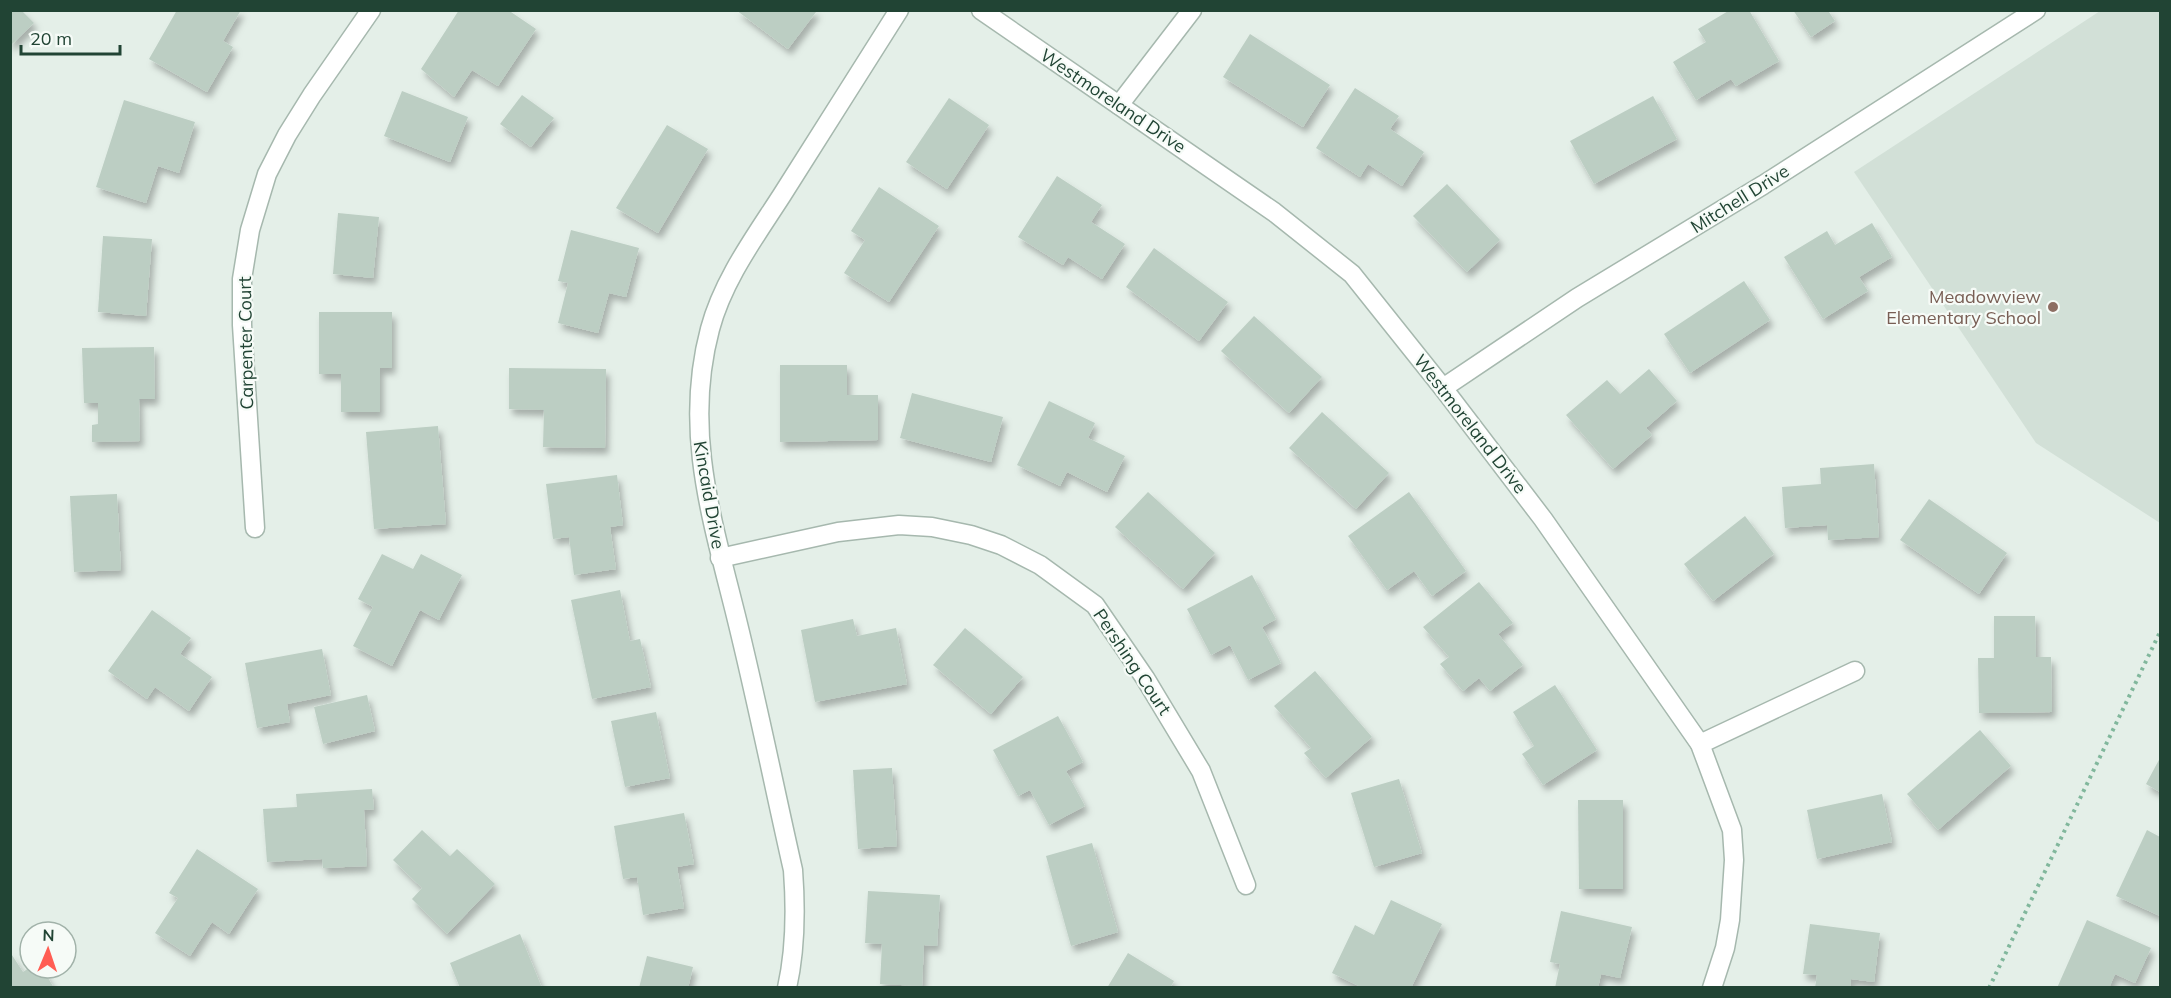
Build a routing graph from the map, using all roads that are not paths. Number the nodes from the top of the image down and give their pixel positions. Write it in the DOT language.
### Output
graph roads {
  1 [pos="371,10"];
  2 [pos="899,10"];
  3 [pos="981,10"];
  4 [pos="1192,10"];
  5 [pos="2036,10"];
  6 [pos="1119,105"];
  7 [pos="1443,388"];
  8 [pos="255,528"];
  9 [pos="720,558"];
  10 [pos="1855,671"];
  11 [pos="1700,744"];
  12 [pos="1246,885"];
  13 [pos="787,987"];
  14 [pos="1712,987"];
  1 -- 8 [label="street, Carpenter Court"];
  2 -- 9 [label="street, Kincaid Drive"];
  3 -- 6 [label="street, Westmoreland Drive"];
  4 -- 6 [label="street"];
  5 -- 7 [label="street, Mitchell Drive"];
  6 -- 7 [label="street, Westmoreland Drive"];
  7 -- 11 [label="street, Westmoreland Drive"];
  9 -- 12 [label="street, Pershing Court"];
  9 -- 13 [label="street, Kincaid Drive"];
  10 -- 11 [label="street"];
  11 -- 14 [label="street, Westmoreland Drive"];
}
